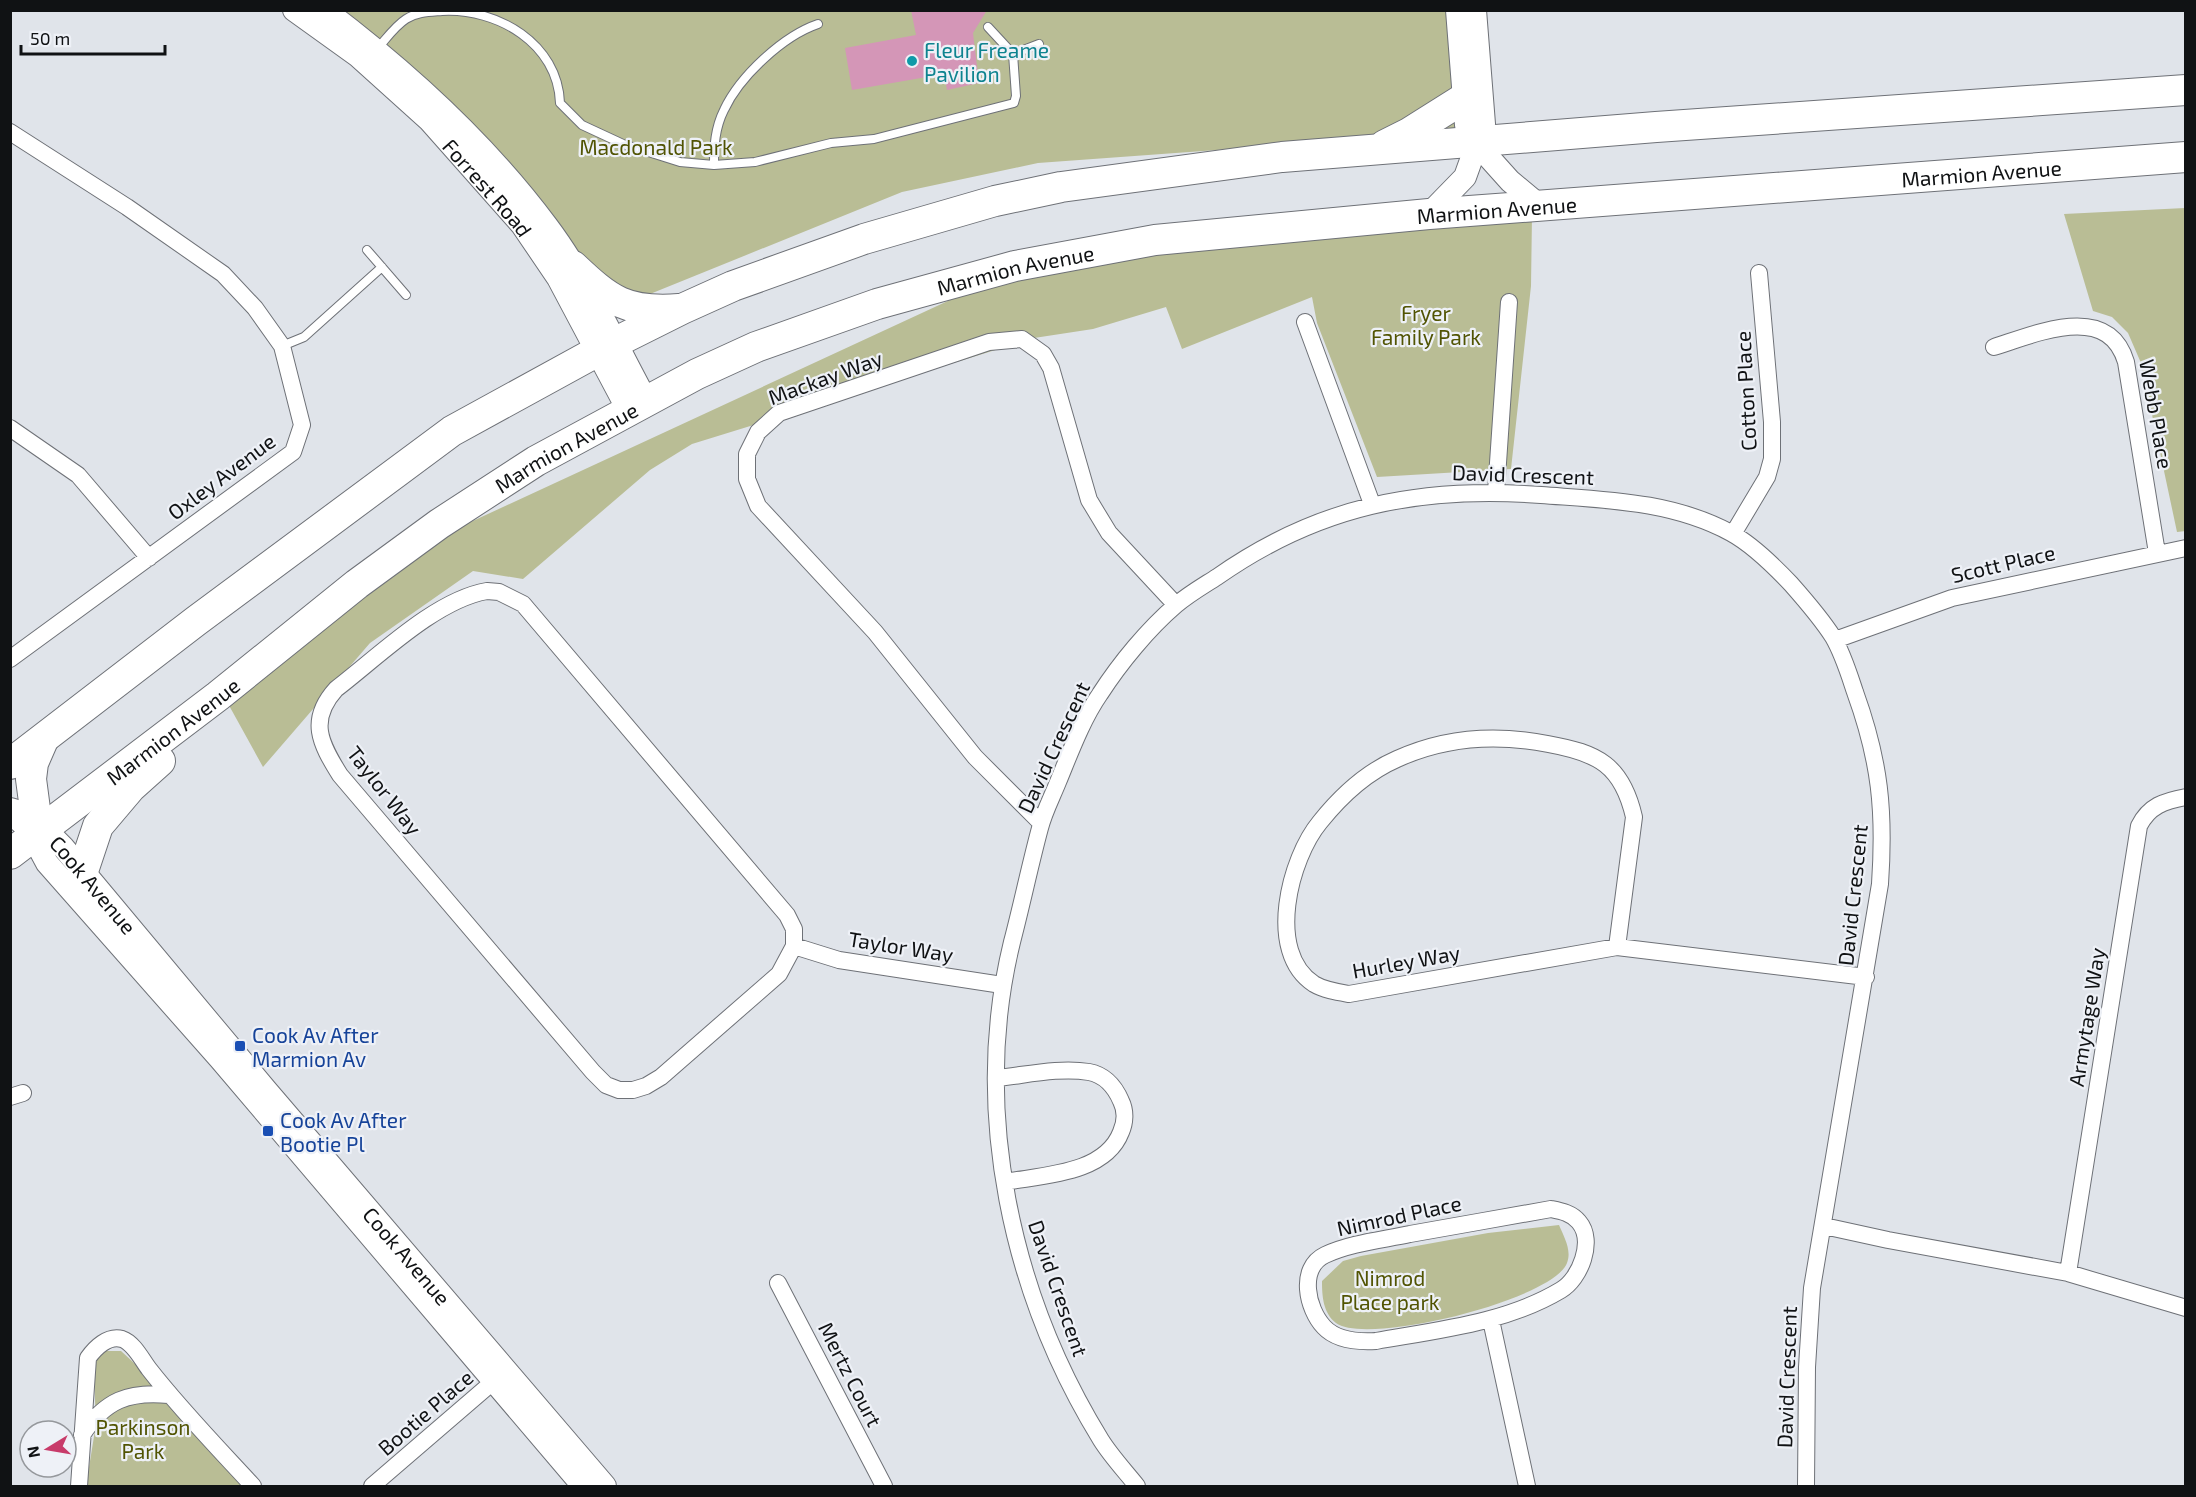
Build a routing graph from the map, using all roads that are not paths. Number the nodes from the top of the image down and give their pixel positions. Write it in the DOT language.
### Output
graph roads {
  1 [pos="294,10"];
  2 [pos="326,10"];
  3 [pos="1457,10"];
  4 [pos="1475,10"];
  5 [pos="818,24"];
  6 [pos="988,27"];
  7 [pos="1039,44"];
  8 [pos="1013,54"];
  9 [pos="370,56"];
  10 [pos="2186,90"];
  11 [pos="1463,99"];
  12 [pos="10,132"];
  13 [pos="1476,142"];
  14 [pos="1374,150"];
  15 [pos="2186,157"];
  16 [pos="714,165"];
  17 [pos="1540,206"];
  18 [pos="1429,214"];
  19 [pos="367,250"];
  20 [pos="573,266"];
  21 [pos="382,267"];
  22 [pos="1759,273"];
  23 [pos="406,296"];
  24 [pos="1509,302"];
  25 [pos="682,309"];
  26 [pos="1305,322"];
  27 [pos="282,346"];
  28 [pos="606,347"];
  29 [pos="1994,347"];
  30 [pos="637,405"];
  31 [pos="10,428"];
  32 [pos="1496,492"];
  33 [pos="1372,504"];
  34 [pos="1733,534"];
  35 [pos="2186,548"];
  36 [pos="2157,553"];
  37 [pos="149,558"];
  38 [pos="1176,605"];
  39 [pos="1835,640"];
  40 [pos="10,659"];
  41 [pos="218,696"];
  42 [pos="43,740"];
  43 [pos="10,764"];
  44 [pos="2186,797"];
  45 [pos="10,813"];
  46 [pos="1041,823"];
  47 [pos="38,832"];
  48 [pos="10,854"];
  49 [pos="83,871"];
  50 [pos="794,946"];
  51 [pos="1617,947"];
  52 [pos="1866,977"];
  53 [pos="1002,985"];
  54 [pos="997,1078"];
  55 [pos="1005,1182"];
  56 [pos="1824,1226"];
  57 [pos="2068,1273"];
  58 [pos="778,1283"];
  59 [pos="2186,1308"];
  60 [pos="1491,1320"];
  61 [pos="499,1376"];
  62 [pos="169,1395"];
  63 [pos="81,1435"];
  64 [pos="79,1486"];
  65 [pos="252,1486"];
  66 [pos="372,1486"];
  67 [pos="583,1486"];
  68 [pos="605,1486"];
  69 [pos="884,1486"];
  70 [pos="1137,1486"];
  71 [pos="1527,1486"];
  72 [pos="1806,1486"];
  1 -- 9 [label="street, Forrest Road"];
  2 -- 9 [label="street, Forrest Road"];
  3 -- 11 [label="street"];
  4 -- 13 [label="street"];
  5 -- 16 [label="lane"];
  6 -- 8 [label="lane"];
  7 -- 8 [label="lane"];
  8 -- 16 [label="lane"];
  9 -- 16 [label="lane"];
  9 -- 20 [label="street, Forrest Road"];
  9 -- 28 [label="street, Forrest Road"];
  10 -- 13 [label="highway"];
  11 -- 13 [label="street"];
  11 -- 14 [label="highway"];
  12 -- 27 [label="street, Oxley Avenue"];
  13 -- 14 [label="highway"];
  13 -- 17 [label="street"];
  13 -- 18 [label="street"];
  14 -- 25 [label="highway"];
  15 -- 17 [label="highway, Marmion Avenue"];
  17 -- 18 [label="highway, Marmion Avenue"];
  18 -- 30 [label="highway, Marmion Avenue"];
  19 -- 21 [label="lane"];
  20 -- 25 [label="highway"];
  20 -- 28 [label="street, Forrest Road"];
  21 -- 23 [label="lane"];
  21 -- 27 [label="lane"];
  22 -- 34 [label="street, Cotton Place"];
  24 -- 32 [label="street"];
  25 -- 28 [label="highway"];
  26 -- 33 [label="street"];
  27 -- 37 [label="street, Oxley Avenue"];
  28 -- 30 [label="street, Forrest Road"];
  28 -- 42 [label="highway"];
  29 -- 36 [label="street, Webb Place"];
  30 -- 41 [label="highway, Marmion Avenue"];
  31 -- 37 [label="street"];
  32 -- 33 [label="street, David Crescent"];
  32 -- 34 [label="street, David Crescent"];
  33 -- 38 [label="street, David Crescent"];
  34 -- 39 [label="street, David Crescent"];
  35 -- 36 [label="street, Scott Place"];
  36 -- 39 [label="street, Scott Place"];
  37 -- 40 [label="street, Oxley Avenue"];
  38 -- 46 [label="street, David Crescent"];
  38 -- 46 [label="street, Mackay Way"];
  39 -- 52 [label="street, David Crescent"];
  41 -- 47 [label="highway, Marmion Avenue"];
  41 -- 49 [label="highway"];
  42 -- 43 [label="highway"];
  42 -- 47 [label="highway"];
  44 -- 57 [label="street, Armytage Way"];
  45 -- 47 [label="highway"];
  46 -- 53 [label="street, David Crescent"];
  47 -- 48 [label="highway, Marmion Avenue"];
  47 -- 49 [label="street, Cook Avenue"];
  47 -- 61 [label="street, Cook Avenue"];
  49 -- 61 [label="street, Cook Avenue"];
  50 -- 50 [label="street, Taylor Way"];
  50 -- 53 [label="street, Taylor Way"];
  51 -- 51 [label="street, Hurley Way"];
  51 -- 52 [label="street, Hurley Way"];
  52 -- 56 [label="street, David Crescent"];
  53 -- 54 [label="street, David Crescent"];
  54 -- 55 [label="street, David Crescent"];
  54 -- 55 [label="street"];
  55 -- 70 [label="street, David Crescent"];
  56 -- 57 [label="street"];
  56 -- 72 [label="street, David Crescent"];
  57 -- 59 [label="street"];
  58 -- 69 [label="street, Mertz Court"];
  60 -- 60 [label="street, Nimrod Place"];
  60 -- 71 [label="street"];
  61 -- 66 [label="street, Bootie Place"];
  61 -- 67 [label="street, Cook Avenue"];
  61 -- 68 [label="street, Cook Avenue"];
  62 -- 63 [label="street"];
  62 -- 63 [label="street"];
  62 -- 65 [label="street"];
  63 -- 64 [label="street"];
}
